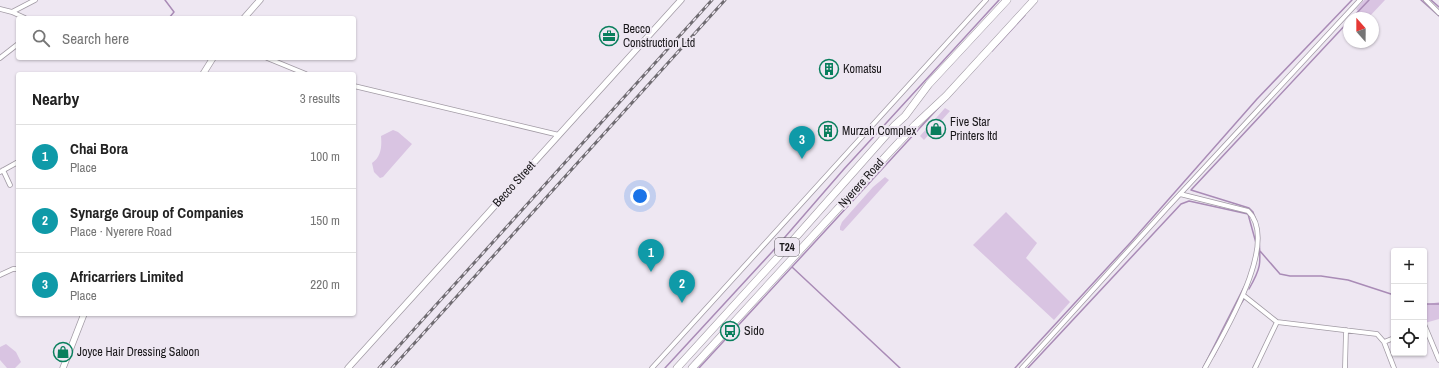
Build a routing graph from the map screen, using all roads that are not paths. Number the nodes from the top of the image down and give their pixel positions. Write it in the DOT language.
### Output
graph roads {
  1 [pos="35,0"];
  2 [pos="260,0"];
  3 [pos="681,0"];
  4 [pos="986,0"];
  5 [pos="1007,0"];
  6 [pos="1034,0"];
  7 [pos="1360,0"];
  8 [pos="1426,0"];
  9 [pos="0,9"];
  10 [pos="12,12"];
  11 [pos="1439,13"];
  12 [pos="21,16"];
  13 [pos="246,16"];
  14 [pos="16,46"];
  15 [pos="0,58"];
  16 [pos="212,60"];
  17 [pos="272,60"];
  18 [pos="204,72"];
  19 [pos="301,72"];
  20 [pos="356,86"];
  21 [pos="559,135"];
  22 [pos="16,163"];
  23 [pos="2,171"];
  24 [pos="10,185"];
  25 [pos="1180,194"];
  26 [pos="16,270"];
  27 [pos="0,275"];
  28 [pos="1243,295"];
  29 [pos="83,316"];
  30 [pos="1277,322"];
  31 [pos="1346,330"];
  32 [pos="1427,332"];
  33 [pos="1391,339"];
  34 [pos="1384,342"];
  35 [pos="1439,360"];
  36 [pos="63,368"];
  37 [pos="348,368"];
  38 [pos="652,368"];
  39 [pos="677,368"];
  40 [pos="692,368"];
  41 [pos="1022,368"];
  42 [pos="1205,368"];
  43 [pos="1255,368"];
  44 [pos="1345,368"];
  45 [pos="1394,368"];
  1 -- 10 [label="street"];
  2 -- 13 [label="street"];
  3 -- 21 [label="street, Becco Street"];
  4 -- 38 [label="street"];
  5 -- 39 [label="highway, Nyerere Road / T24"];
  6 -- 40 [label="highway, Nyerere Road / T24"];
  7 -- 25 [label="street"];
  8 -- 11 [label="street"];
  9 -- 10 [label="street"];
  10 -- 12 [label="street"];
  14 -- 15 [label="street"];
  16 -- 18 [label="street"];
  17 -- 19 [label="street"];
  20 -- 21 [label="street"];
  21 -- 37 [label="street, Becco Street"];
  22 -- 23 [label="street"];
  23 -- 24 [label="street"];
  25 -- 28 [label="street"];
  25 -- 41 [label="street"];
  26 -- 27 [label="street"];
  28 -- 30 [label="street"];
  28 -- 42 [label="street"];
  29 -- 36 [label="street"];
  30 -- 31 [label="street"];
  30 -- 43 [label="street"];
  31 -- 34 [label="street"];
  31 -- 44 [label="street"];
  32 -- 35 [label="street"];
  33 -- 34 [label="street"];
  34 -- 45 [label="street"];
}
